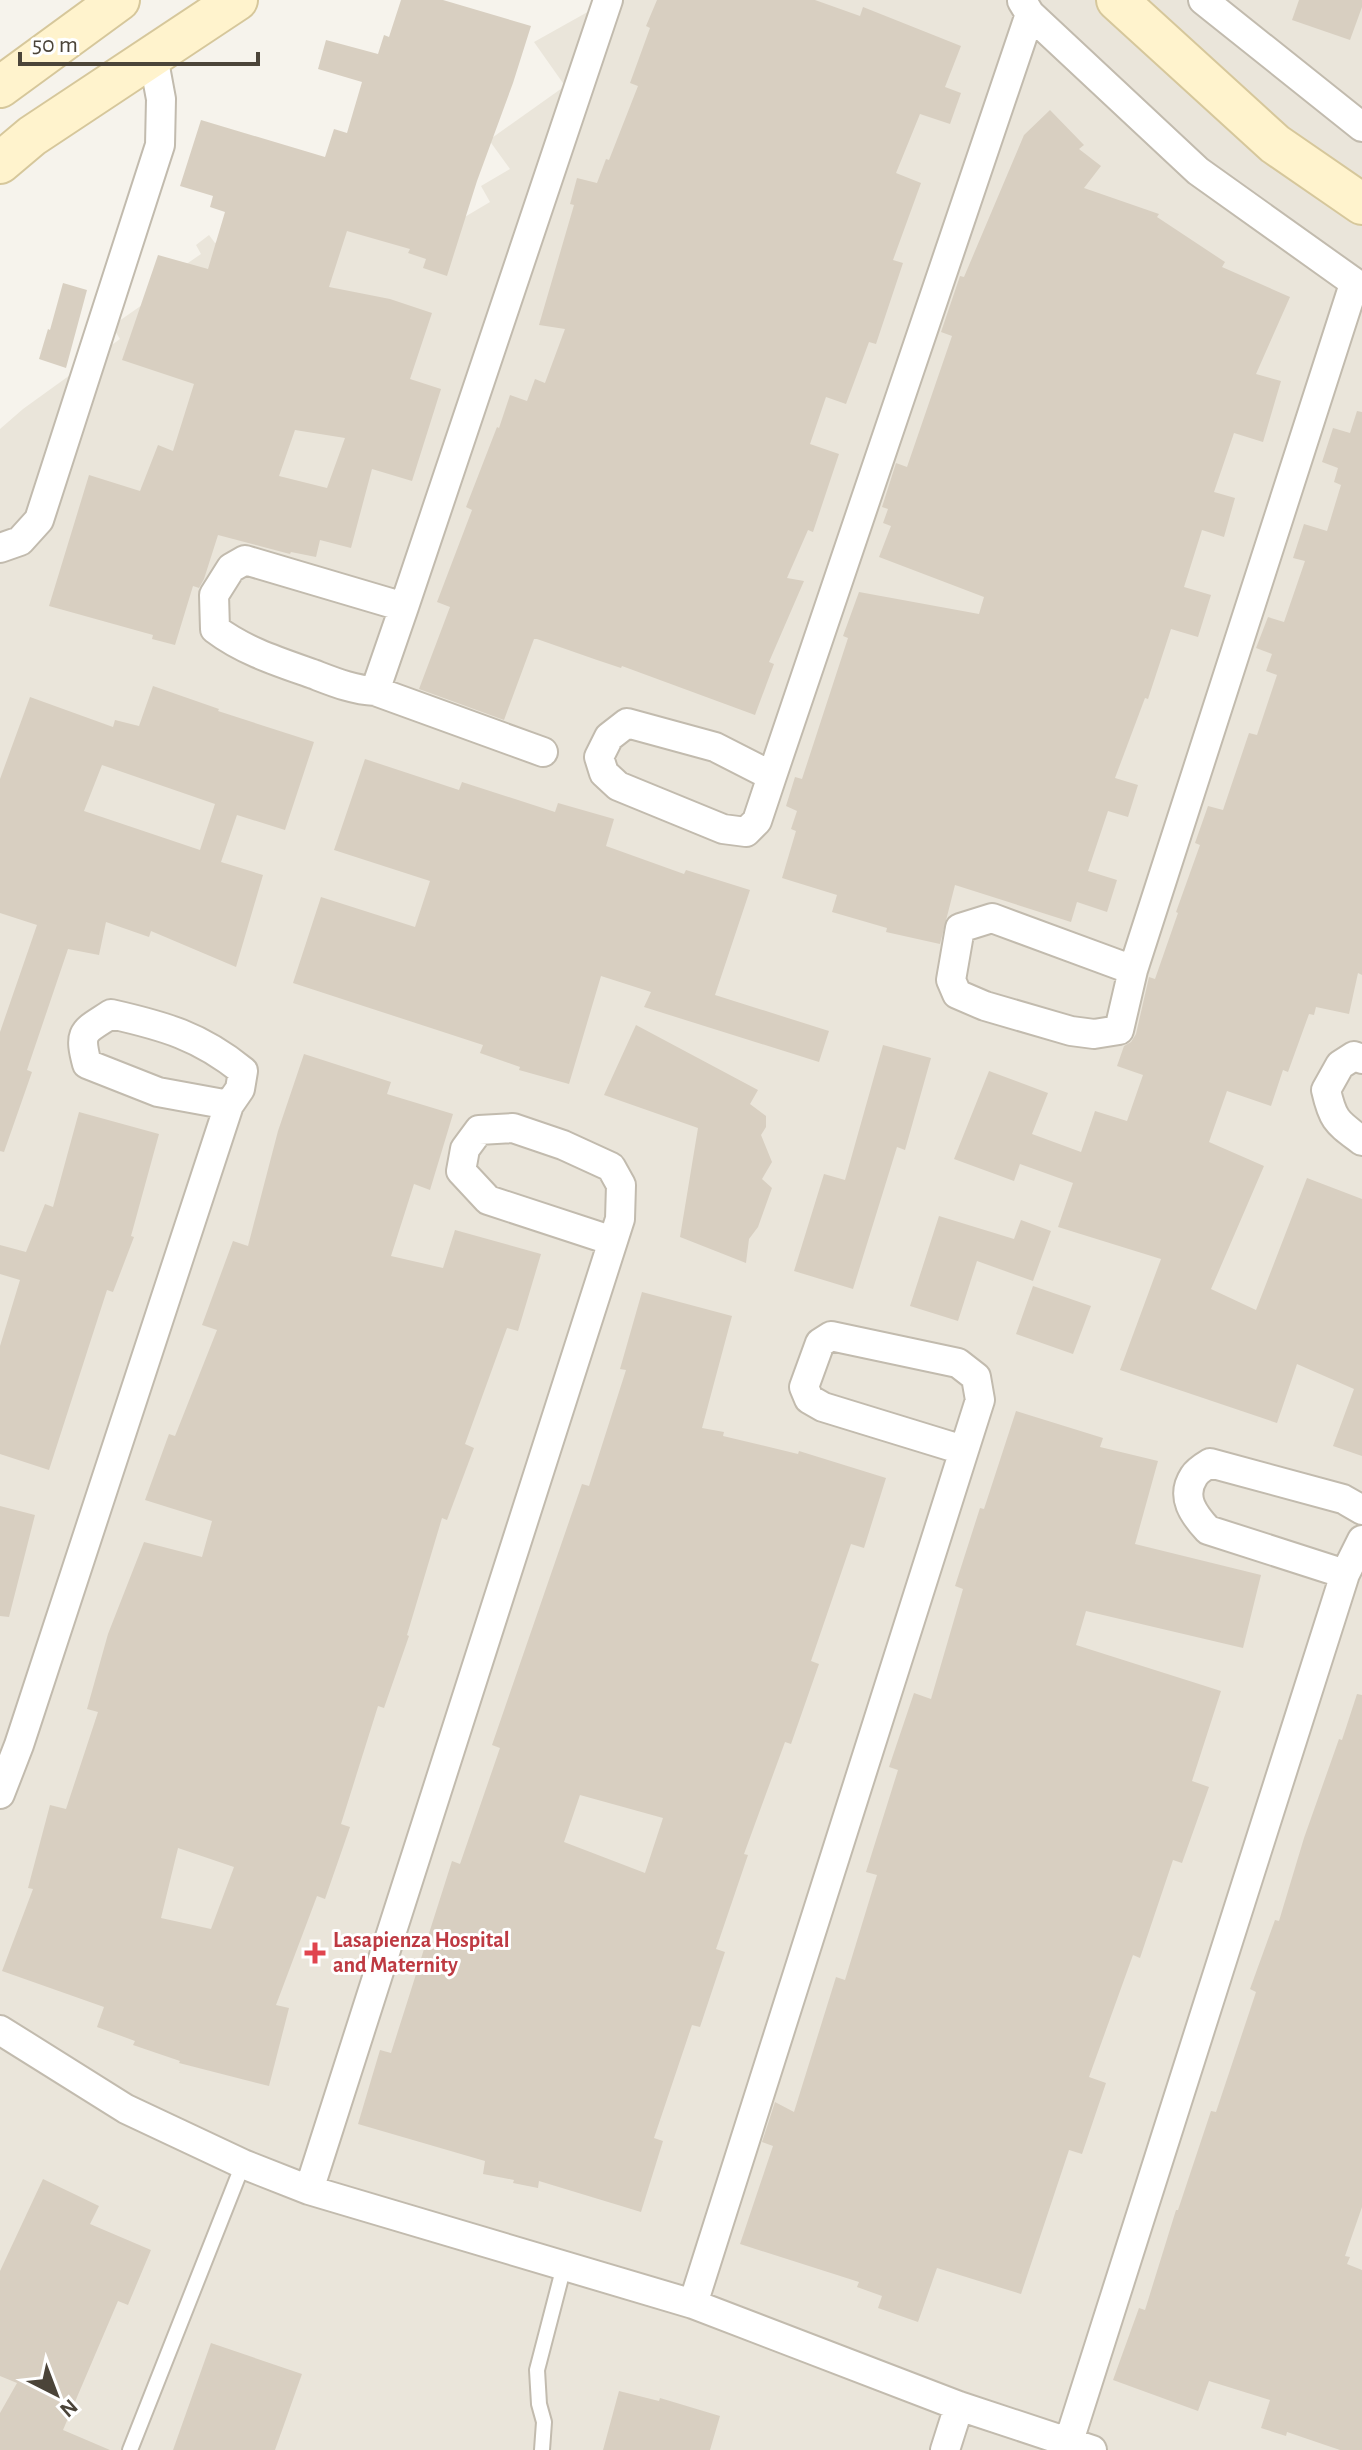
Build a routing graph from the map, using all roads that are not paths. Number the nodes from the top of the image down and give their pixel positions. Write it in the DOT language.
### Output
graph roads {
  1 [pos="119,0"];
  2 [pos="237,0"];
  3 [pos="608,0"];
  4 [pos="1117,0"];
  5 [pos="1203,0"];
  6 [pos="1026,7"];
  7 [pos="153,56"];
  8 [pos="0,87"];
  9 [pos="1362,127"];
  10 [pos="0,163"];
  11 [pos="1362,204"];
  12 [pos="1358,286"];
  13 [pos="0,548"];
  14 [pos="404,607"];
  15 [pos="375,691"];
  16 [pos="543,752"];
  17 [pos="772,776"];
  18 [pos="1133,970"];
  19 [pos="1362,1059"];
  20 [pos="229,1105"];
  21 [pos="1362,1141"];
  22 [pos="613,1241"];
  23 [pos="963,1450"];
  24 [pos="1362,1510"];
  25 [pos="1362,1540"];
  26 [pos="1345,1574"];
  27 [pos="0,1794"];
  28 [pos="0,2030"];
  29 [pos="243,2164"];
  30 [pos="309,2190"];
  31 [pos="564,2266"];
  32 [pos="693,2304"];
  33 [pos="959,2406"];
  34 [pos="1080,2446"];
  35 [pos="130,2450"];
  36 [pos="542,2450"];
  37 [pos="945,2450"];
  1 -- 8 [label="street"];
  2 -- 7 [label="street"];
  3 -- 14 [label="street"];
  4 -- 11 [label="street"];
  5 -- 9 [label="street"];
  6 -- 12 [label="street"];
  6 -- 17 [label="street"];
  7 -- 10 [label="street"];
  7 -- 13 [label="street"];
  12 -- 18 [label="street"];
  14 -- 15 [label="street"];
  14 -- 15 [label="street"];
  15 -- 16 [label="street"];
  17 -- 17 [label="street"];
  18 -- 18 [label="street"];
  19 -- 21 [label="street"];
  20 -- 20 [label="street"];
  20 -- 27 [label="street"];
  22 -- 22 [label="street"];
  22 -- 30 [label="street"];
  23 -- 23 [label="street"];
  23 -- 32 [label="street"];
  24 -- 26 [label="street"];
  25 -- 26 [label="street"];
  26 -- 34 [label="street"];
  28 -- 29 [label="street"];
  29 -- 30 [label="street"];
  29 -- 35 [label="lane"];
  30 -- 31 [label="street"];
  31 -- 32 [label="street"];
  31 -- 36 [label="lane"];
  32 -- 33 [label="street"];
  33 -- 34 [label="street"];
  33 -- 37 [label="street"];
}
